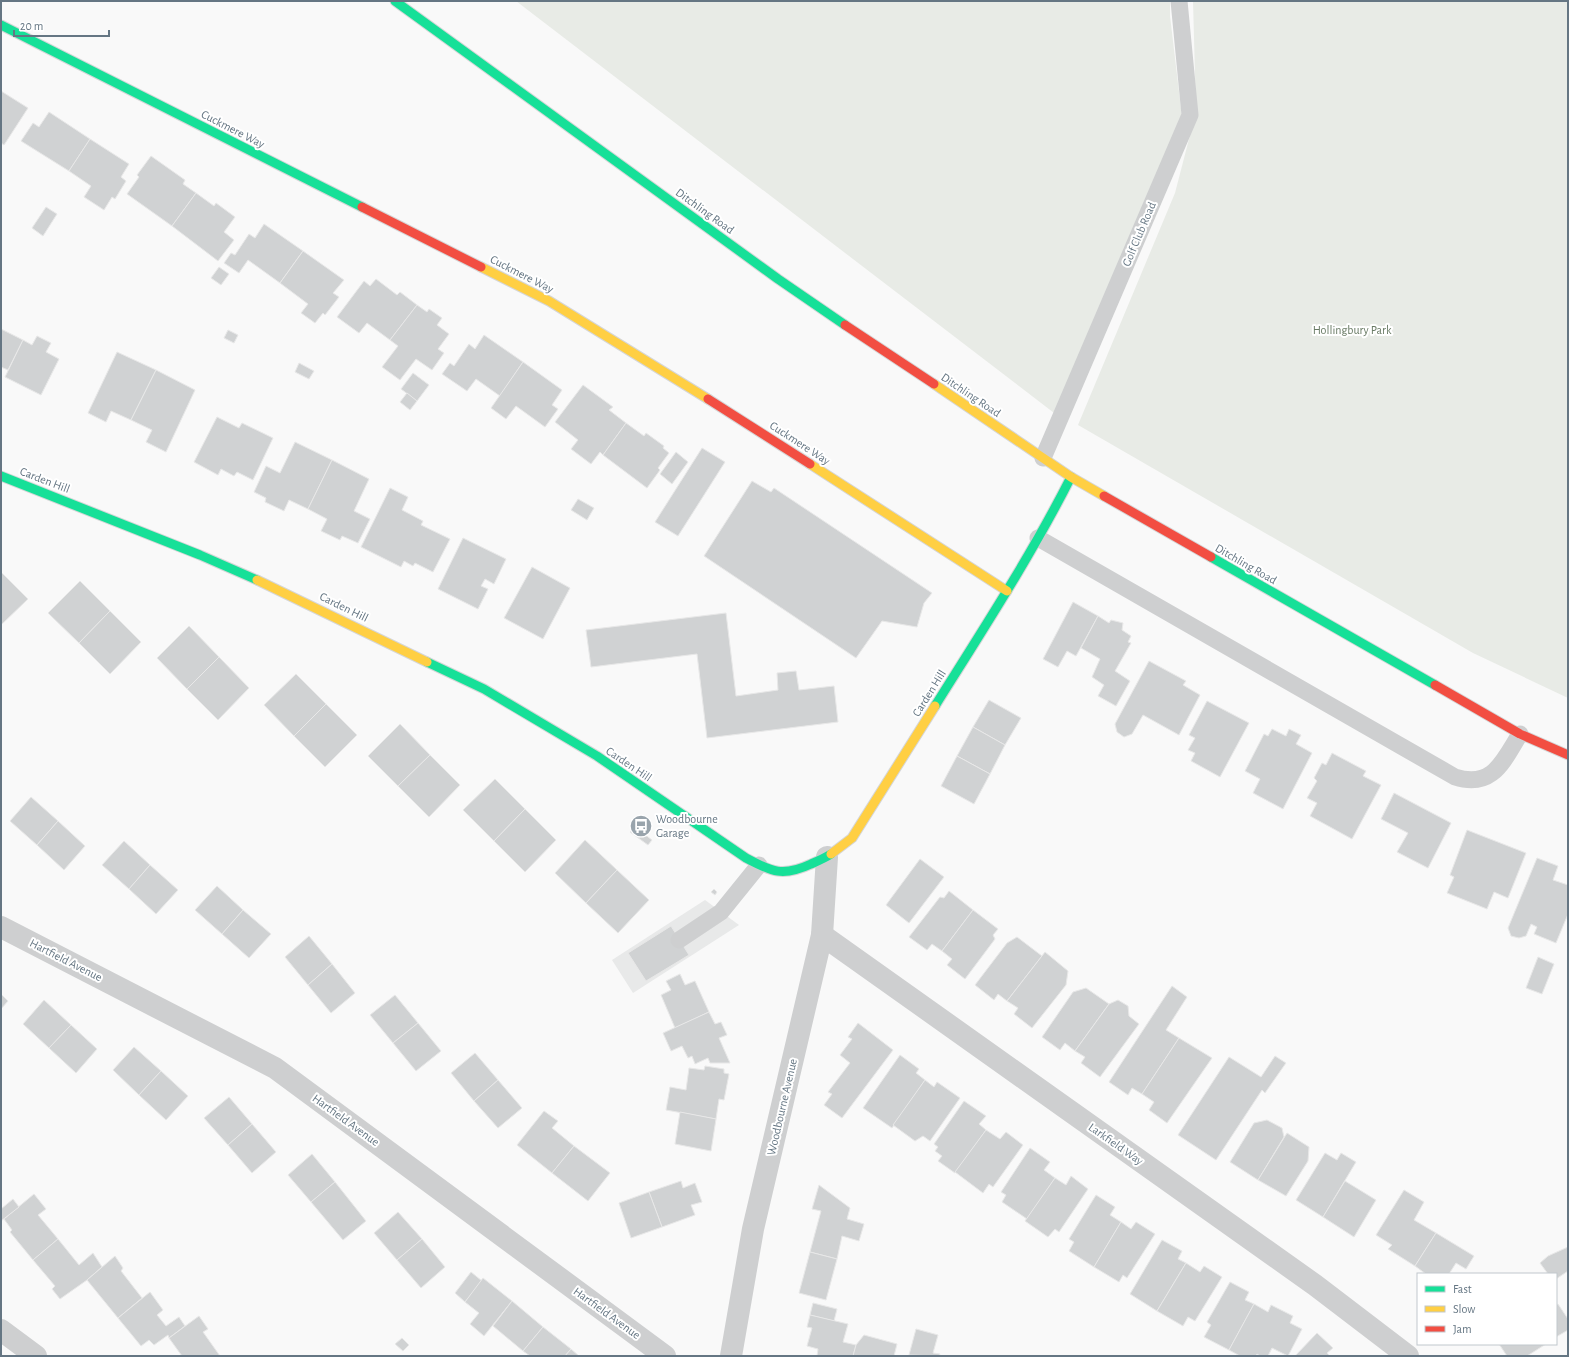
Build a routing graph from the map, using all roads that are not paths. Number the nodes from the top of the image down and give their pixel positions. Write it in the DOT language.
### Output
graph roads {
  1 [pos="395,1"];
  2 [pos="1179,1"];
  3 [pos="1,25"];
  4 [pos="1043,458"];
  5 [pos="1,476"];
  6 [pos="1071,478"];
  7 [pos="1038,538"];
  8 [pos="1007,591"];
  9 [pos="1520,734"];
  10 [pos="1568,756"];
  11 [pos="827,857"];
  12 [pos="759,865"];
  13 [pos="1,926"];
  14 [pos="822,935"];
  15 [pos="679,940"];
  16 [pos="1,1330"];
  17 [pos="36,1356"];
  18 [pos="665,1356"];
  19 [pos="731,1356"];
  20 [pos="1408,1356"];
  1 -- 4 [label="street, Ditchling Road"];
  2 -- 4 [label="lane, Golf Club Road"];
  3 -- 8 [label="street, Cuckmere Way"];
  4 -- 6 [label="street, Ditchling Road"];
  5 -- 12 [label="street, Carden Hill"];
  6 -- 7 [label="street, Carden Hill"];
  6 -- 9 [label="street, Ditchling Road"];
  7 -- 8 [label="street, Carden Hill"];
  7 -- 9 [label="lane"];
  8 -- 11 [label="street, Carden Hill"];
  9 -- 10 [label="street, Ditchling Road"];
  11 -- 12 [label="street, Carden Hill"];
  11 -- 14 [label="street, Woodbourne Avenue"];
  12 -- 15 [label="lane"];
  13 -- 18 [label="street, Hartfield Avenue"];
  14 -- 19 [label="street, Woodbourne Avenue"];
  14 -- 20 [label="street, Larkfield Way"];
  16 -- 17 [label="street"];
}
